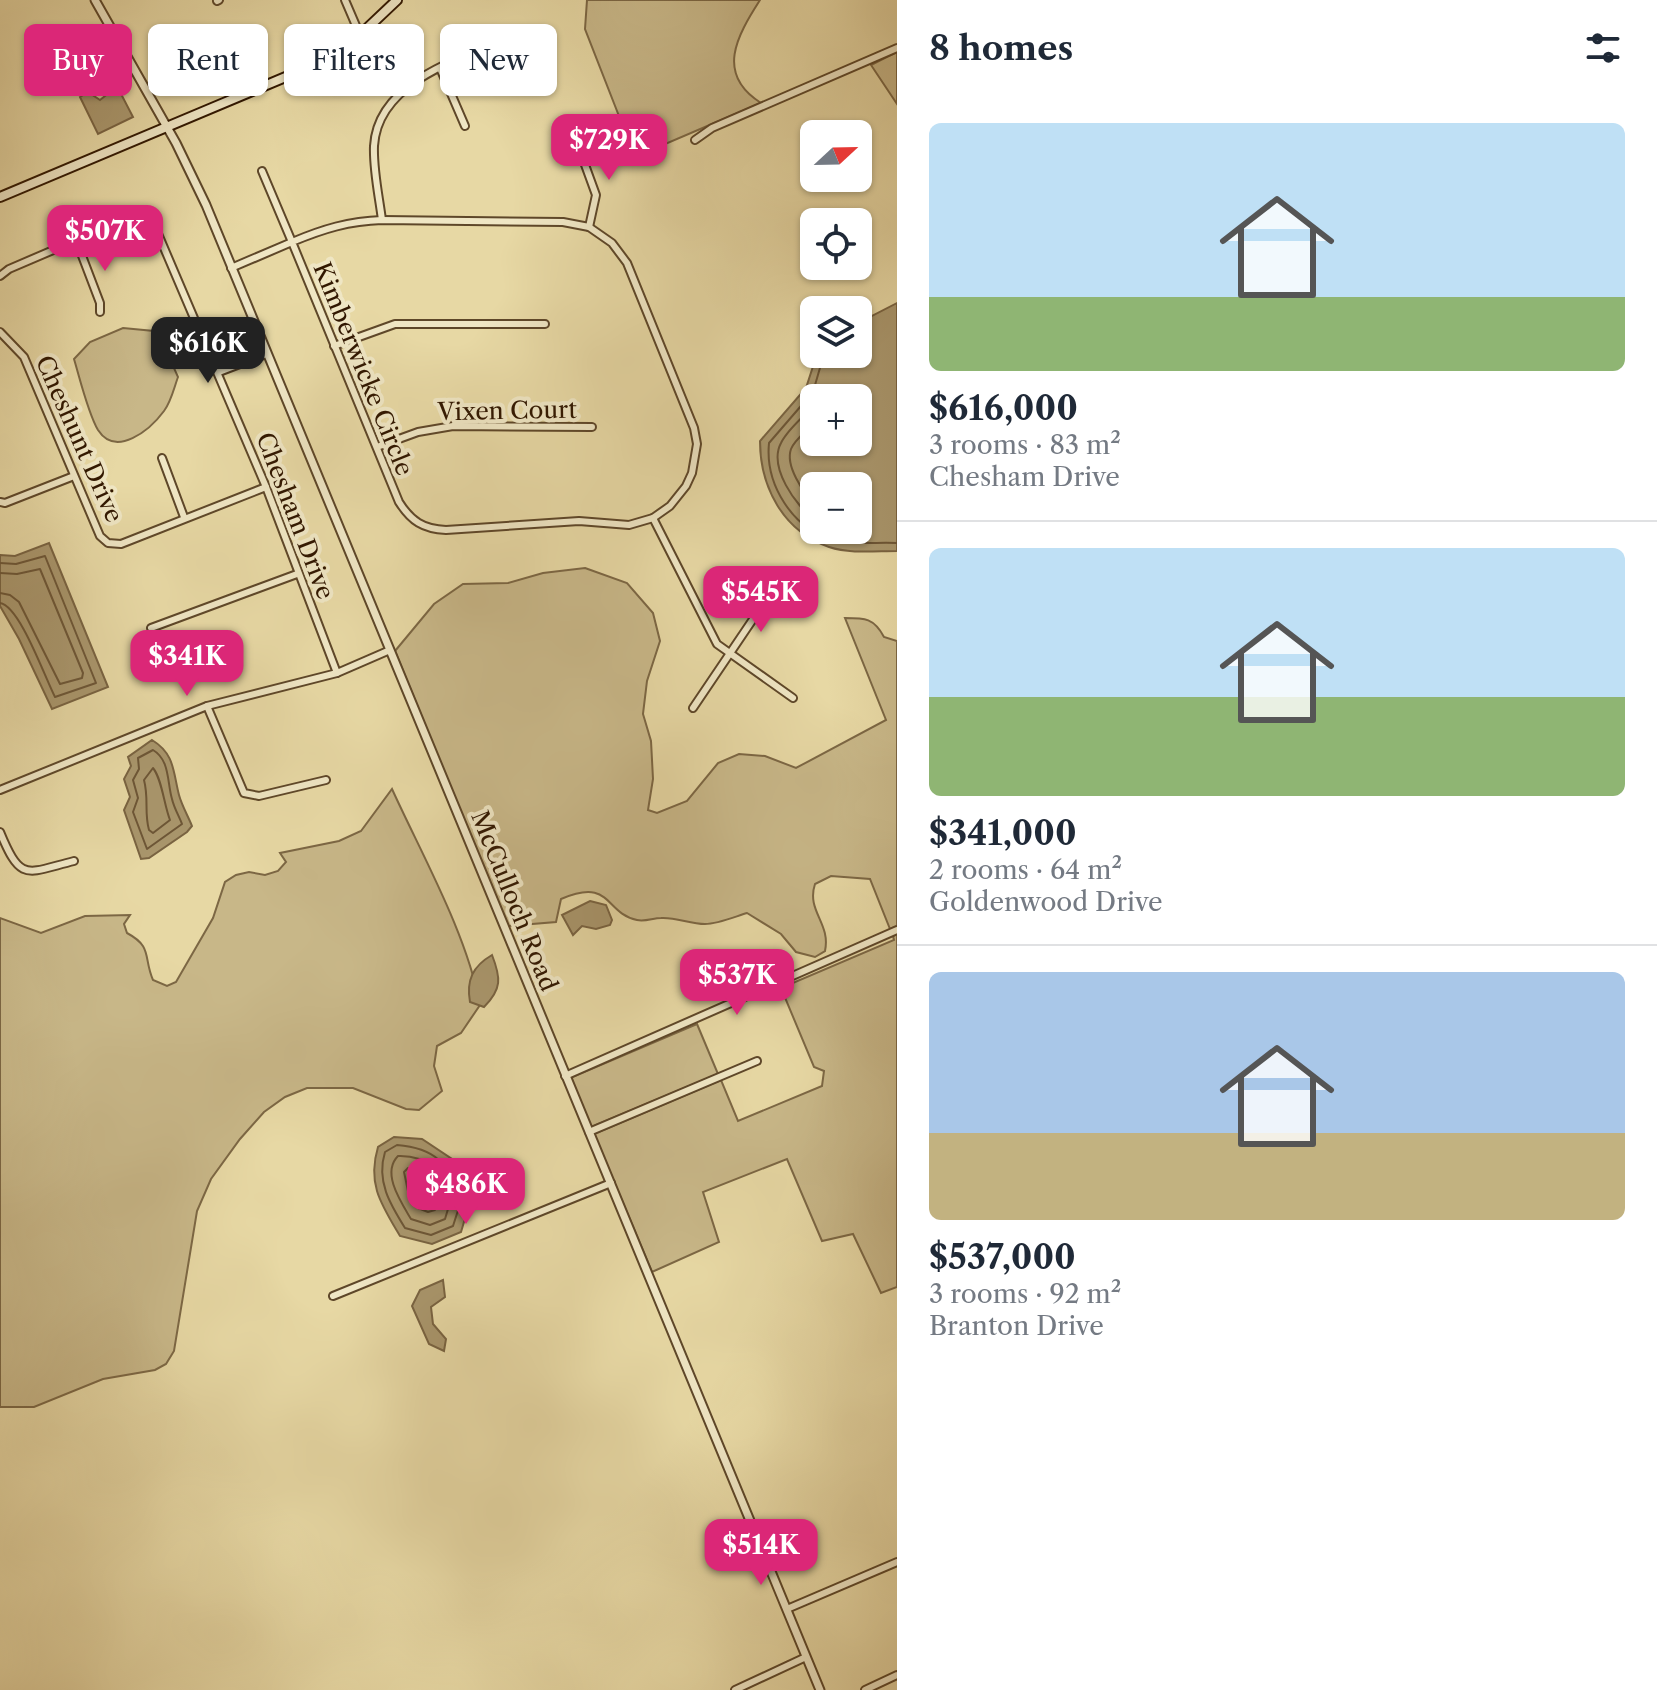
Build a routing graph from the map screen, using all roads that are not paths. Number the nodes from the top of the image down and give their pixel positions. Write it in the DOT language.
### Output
graph roads {
  1 [pos="95,0"];
  2 [pos="345,0"];
  3 [pos="397,0"];
  4 [pos="355,24"];
  5 [pos="372,24"];
  6 [pos="897,48"];
  7 [pos="440,68"];
  8 [pos="284,78"];
  9 [pos="452,96"];
  10 [pos="465,126"];
  11 [pos="167,129"];
  12 [pos="576,140"];
  13 [pos="695,140"];
  14 [pos="262,171"];
  15 [pos="0,197"];
  16 [pos="382,220"];
  17 [pos="589,227"];
  18 [pos="76,240"];
  19 [pos="292,242"];
  20 [pos="231,268"];
  21 [pos="0,276"];
  22 [pos="100,312"];
  23 [pos="545,324"];
  24 [pos="0,332"];
  25 [pos="334,346"];
  26 [pos="266,354"];
  27 [pos="219,372"];
  28 [pos="592,427"];
  29 [pos="377,447"];
  30 [pos="162,458"];
  31 [pos="74,476"];
  32 [pos="266,487"];
  33 [pos="0,502"];
  34 [pos="184,517"];
  35 [pos="653,518"];
  36 [pos="297,574"];
  37 [pos="768,597"];
  38 [pos="151,628"];
  39 [pos="390,650"];
  40 [pos="730,655"];
  41 [pos="337,673"];
  42 [pos="793,698"];
  43 [pos="207,706"];
  44 [pos="693,708"];
  45 [pos="326,780"];
  46 [pos="0,790"];
  47 [pos="0,832"];
  48 [pos="74,861"];
  49 [pos="897,930"];
  50 [pos="757,1061"];
  51 [pos="565,1076"];
  52 [pos="589,1132"];
  53 [pos="611,1183"];
  54 [pos="333,1296"];
  55 [pos="897,1562"];
  56 [pos="787,1609"];
  57 [pos="806,1657"];
  58 [pos="897,1675"];
  59 [pos="735,1690"];
  60 [pos="820,1690"];
  61 [pos="865,1690"];
  1 -- 11 [label="street, McCulloch Road"];
  2 -- 4 [label="street"];
  3 -- 5 [label="main road"];
  6 -- 13 [label="street"];
  7 -- 16 [label="street"];
  8 -- 11 [label="main road"];
  9 -- 10 [label="street"];
  11 -- 15 [label="main road"];
  11 -- 20 [label="street, McCulloch Road"];
  12 -- 17 [label="street"];
  14 -- 19 [label="street"];
  16 -- 17 [label="street, Kimberwicke Circle"];
  16 -- 19 [label="street, Kimberwicke Circle"];
  17 -- 35 [label="street"];
  18 -- 21 [label="street, Chesham Drive"];
  18 -- 22 [label="street"];
  18 -- 27 [label="street, Chesham Drive"];
  19 -- 20 [label="street"];
  19 -- 25 [label="street, Kimberwicke Circle"];
  20 -- 26 [label="street, McCulloch Road"];
  23 -- 25 [label="street"];
  24 -- 31 [label="street, Cheshunt Drive"];
  25 -- 29 [label="street, Kimberwicke Circle"];
  26 -- 27 [label="street"];
  26 -- 39 [label="street, McCulloch Road"];
  27 -- 32 [label="street, Chesham Drive"];
  28 -- 29 [label="street, Vixen Court"];
  29 -- 35 [label="street, Kimberwicke Circle"];
  30 -- 34 [label="street"];
  31 -- 33 [label="street"];
  31 -- 34 [label="street, Cheshunt Drive"];
  32 -- 34 [label="street, Cheshunt Drive"];
  32 -- 36 [label="street, Chesham Drive"];
  35 -- 40 [label="street"];
  36 -- 38 [label="street"];
  36 -- 41 [label="street, Chesham Drive"];
  37 -- 40 [label="street"];
  39 -- 41 [label="street"];
  39 -- 51 [label="street, McCulloch Road"];
  40 -- 42 [label="street"];
  40 -- 44 [label="street"];
  41 -- 43 [label="street"];
  43 -- 45 [label="street"];
  43 -- 46 [label="street"];
  47 -- 48 [label="street"];
  49 -- 51 [label="street"];
  50 -- 52 [label="street"];
  51 -- 52 [label="street, McCulloch Road"];
  52 -- 53 [label="street, McCulloch Road"];
  53 -- 54 [label="street"];
  53 -- 56 [label="street, McCulloch Road"];
  55 -- 56 [label="street"];
  56 -- 57 [label="street, McCulloch Road"];
  57 -- 59 [label="street"];
  57 -- 60 [label="street, McCulloch Road"];
  58 -- 61 [label="street"];
}
